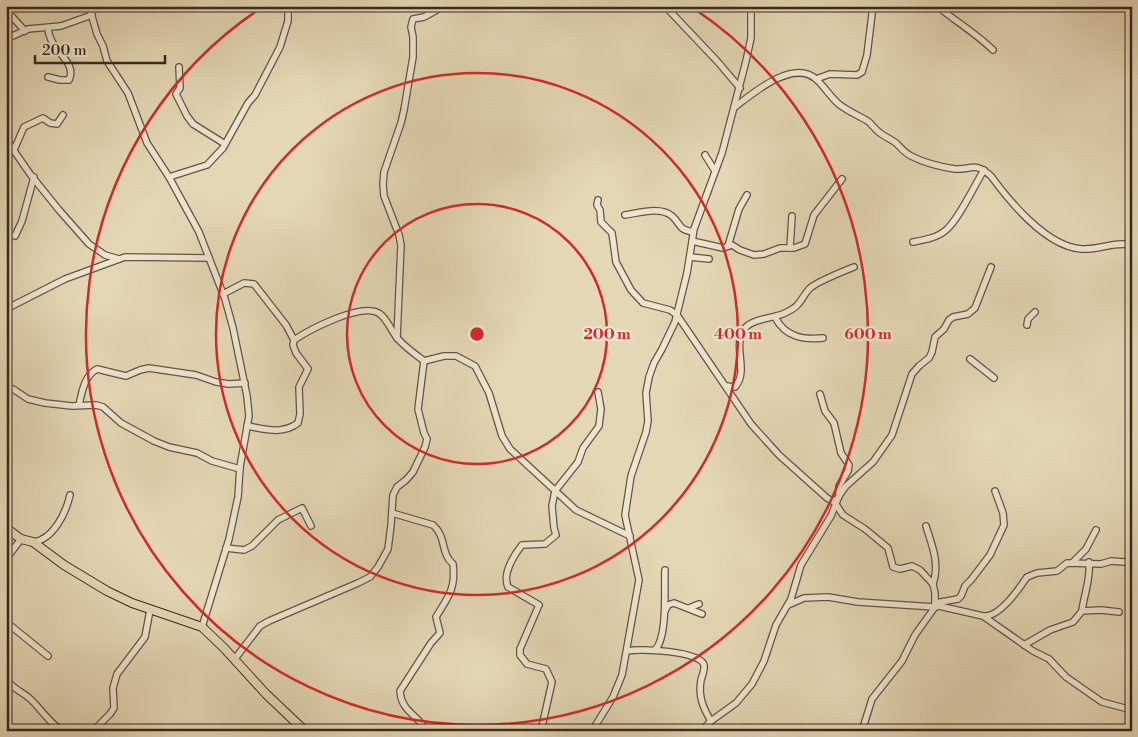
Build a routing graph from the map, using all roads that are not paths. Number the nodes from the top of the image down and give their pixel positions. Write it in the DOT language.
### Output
graph roads {
  1 [pos="89,6"];
  2 [pos="444,6"];
  3 [pos="665,6"];
  4 [pos="751,6"];
  5 [pos="873,6"];
  6 [pos="937,6"];
  7 [pos="288,7"];
  8 [pos="6,10"];
  9 [pos="92,15"];
  10 [pos="48,28"];
  11 [pos="25,31"];
  12 [pos="6,38"];
  13 [pos="992,50"];
  14 [pos="179,67"];
  15 [pos="48,77"];
  16 [pos="816,79"];
  17 [pos="740,88"];
  18 [pos="735,106"];
  19 [pos="63,115"];
  20 [pos="6,139"];
  21 [pos="225,144"];
  22 [pos="14,150"];
  23 [pos="705,155"];
  24 [pos="984,170"];
  25 [pos="715,171"];
  26 [pos="34,177"];
  27 [pos="169,178"];
  28 [pos="842,179"];
  29 [pos="747,195"];
  30 [pos="598,200"];
  31 [pos="625,215"];
  32 [pos="792,216"];
  33 [pos="694,232"];
  34 [pos="15,236"];
  35 [pos="692,241"];
  36 [pos="913,242"];
  37 [pos="1132,245"];
  38 [pos="790,248"];
  39 [pos="727,249"];
  40 [pos="690,257"];
  41 [pos="119,258"];
  42 [pos="209,258"];
  43 [pos="709,259"];
  44 [pos="854,267"];
  45 [pos="991,267"];
  46 [pos="223,294"];
  47 [pos="6,309"];
  48 [pos="1034,312"];
  49 [pos="677,315"];
  50 [pos="775,317"];
  51 [pos="1027,325"];
  52 [pos="397,338"];
  53 [pos="823,338"];
  54 [pos="294,340"];
  55 [pos="970,359"];
  56 [pos="424,361"];
  57 [pos="994,378"];
  58 [pos="245,383"];
  59 [pos="726,386"];
  60 [pos="6,388"];
  61 [pos="598,392"];
  62 [pos="820,394"];
  63 [pos="78,406"];
  64 [pos="247,426"];
  65 [pos="240,469"];
  66 [pos="555,491"];
  67 [pos="995,491"];
  68 [pos="70,495"];
  69 [pos="836,500"];
  70 [pos="392,513"];
  71 [pos="311,526"];
  72 [pos="926,526"];
  73 [pos="6,528"];
  74 [pos="1096,530"];
  75 [pos="630,536"];
  76 [pos="21,539"];
  77 [pos="32,542"];
  78 [pos="226,548"];
  79 [pos="6,559"];
  80 [pos="1132,560"];
  81 [pos="1073,562"];
  82 [pos="1089,562"];
  83 [pos="665,570"];
  84 [pos="933,584"];
  85 [pos="699,604"];
  86 [pos="788,605"];
  87 [pos="935,605"];
  88 [pos="690,608"];
  89 [pos="150,610"];
  90 [pos="665,611"];
  91 [pos="1082,611"];
  92 [pos="1119,612"];
  93 [pos="702,614"];
  94 [pos="983,616"];
  95 [pos="6,622"];
  96 [pos="202,627"];
  97 [pos="1024,645"];
  98 [pos="654,650"];
  99 [pos="627,651"];
  100 [pos="48,656"];
  101 [pos="234,660"];
  102 [pos="6,679"];
  103 [pos="1132,710"];
  104 [pos="711,721"];
  105 [pos="62,731"];
  106 [pos="93,731"];
  107 [pos="305,731"];
  108 [pos="426,731"];
  109 [pos="541,731"];
  110 [pos="592,731"];
  111 [pos="701,731"];
  112 [pos="862,731"];
  1 -- 9 [label="street"];
  2 -- 52 [label="street"];
  3 -- 17 [label="street"];
  4 -- 17 [label="street"];
  5 -- 16 [label="street"];
  6 -- 13 [label="street"];
  7 -- 21 [label="street"];
  8 -- 11 [label="street"];
  9 -- 10 [label="street"];
  9 -- 27 [label="street"];
  10 -- 11 [label="street"];
  10 -- 15 [label="street"];
  11 -- 12 [label="street"];
  14 -- 21 [label="street"];
  16 -- 18 [label="street"];
  16 -- 24 [label="street"];
  17 -- 18 [label="street"];
  18 -- 25 [label="street"];
  19 -- 22 [label="street"];
  20 -- 22 [label="street"];
  21 -- 27 [label="street"];
  22 -- 26 [label="street"];
  23 -- 25 [label="street"];
  24 -- 36 [label="street"];
  24 -- 37 [label="street"];
  25 -- 33 [label="street"];
  26 -- 34 [label="street"];
  26 -- 41 [label="street"];
  27 -- 42 [label="street"];
  28 -- 38 [label="street"];
  29 -- 39 [label="street"];
  30 -- 49 [label="street"];
  31 -- 33 [label="street"];
  32 -- 38 [label="street"];
  33 -- 35 [label="street"];
  35 -- 39 [label="street"];
  35 -- 40 [label="street"];
  38 -- 39 [label="street"];
  40 -- 43 [label="street"];
  40 -- 49 [label="street"];
  41 -- 42 [label="street"];
  41 -- 47 [label="street"];
  42 -- 46 [label="street"];
  44 -- 50 [label="street"];
  45 -- 69 [label="street"];
  46 -- 54 [label="street"];
  46 -- 58 [label="street"];
  48 -- 51 [label="street"];
  49 -- 59 [label="street"];
  49 -- 75 [label="street"];
  50 -- 53 [label="street"];
  50 -- 59 [label="street"];
  52 -- 54 [label="street"];
  52 -- 56 [label="street"];
  54 -- 64 [label="street"];
  55 -- 57 [label="street"];
  56 -- 66 [label="street"];
  56 -- 70 [label="street"];
  58 -- 63 [label="street"];
  58 -- 64 [label="street"];
  59 -- 69 [label="street"];
  60 -- 63 [label="street"];
  61 -- 66 [label="street"];
  62 -- 69 [label="street"];
  63 -- 65 [label="street"];
  64 -- 65 [label="street"];
  65 -- 78 [label="street"];
  66 -- 75 [label="street"];
  66 -- 109 [label="street"];
  67 -- 87 [label="street"];
  68 -- 77 [label="street"];
  69 -- 84 [label="street"];
  69 -- 86 [label="street"];
  70 -- 101 [label="street"];
  70 -- 108 [label="street"];
  71 -- 78 [label="street"];
  72 -- 84 [label="street"];
  73 -- 76 [label="main road"];
  74 -- 81 [label="street"];
  75 -- 99 [label="street"];
  76 -- 77 [label="main road"];
  76 -- 79 [label="street"];
  77 -- 89 [label="main road"];
  78 -- 96 [label="street"];
  80 -- 82 [label="street"];
  81 -- 82 [label="street"];
  81 -- 94 [label="street"];
  82 -- 91 [label="street"];
  83 -- 90 [label="street"];
  84 -- 87 [label="street"];
  85 -- 88 [label="street"];
  86 -- 87 [label="street"];
  86 -- 104 [label="street"];
  87 -- 94 [label="street"];
  87 -- 112 [label="street"];
  88 -- 90 [label="street"];
  88 -- 93 [label="street"];
  89 -- 96 [label="main road"];
  89 -- 106 [label="street"];
  90 -- 98 [label="street"];
  91 -- 92 [label="street"];
  91 -- 97 [label="street"];
  94 -- 97 [label="street"];
  95 -- 100 [label="street"];
  96 -- 101 [label="main road"];
  97 -- 103 [label="street"];
  98 -- 99 [label="street"];
  98 -- 104 [label="street"];
  99 -- 110 [label="street"];
  101 -- 107 [label="main road"];
  102 -- 105 [label="street"];
  104 -- 111 [label="street"];
}
